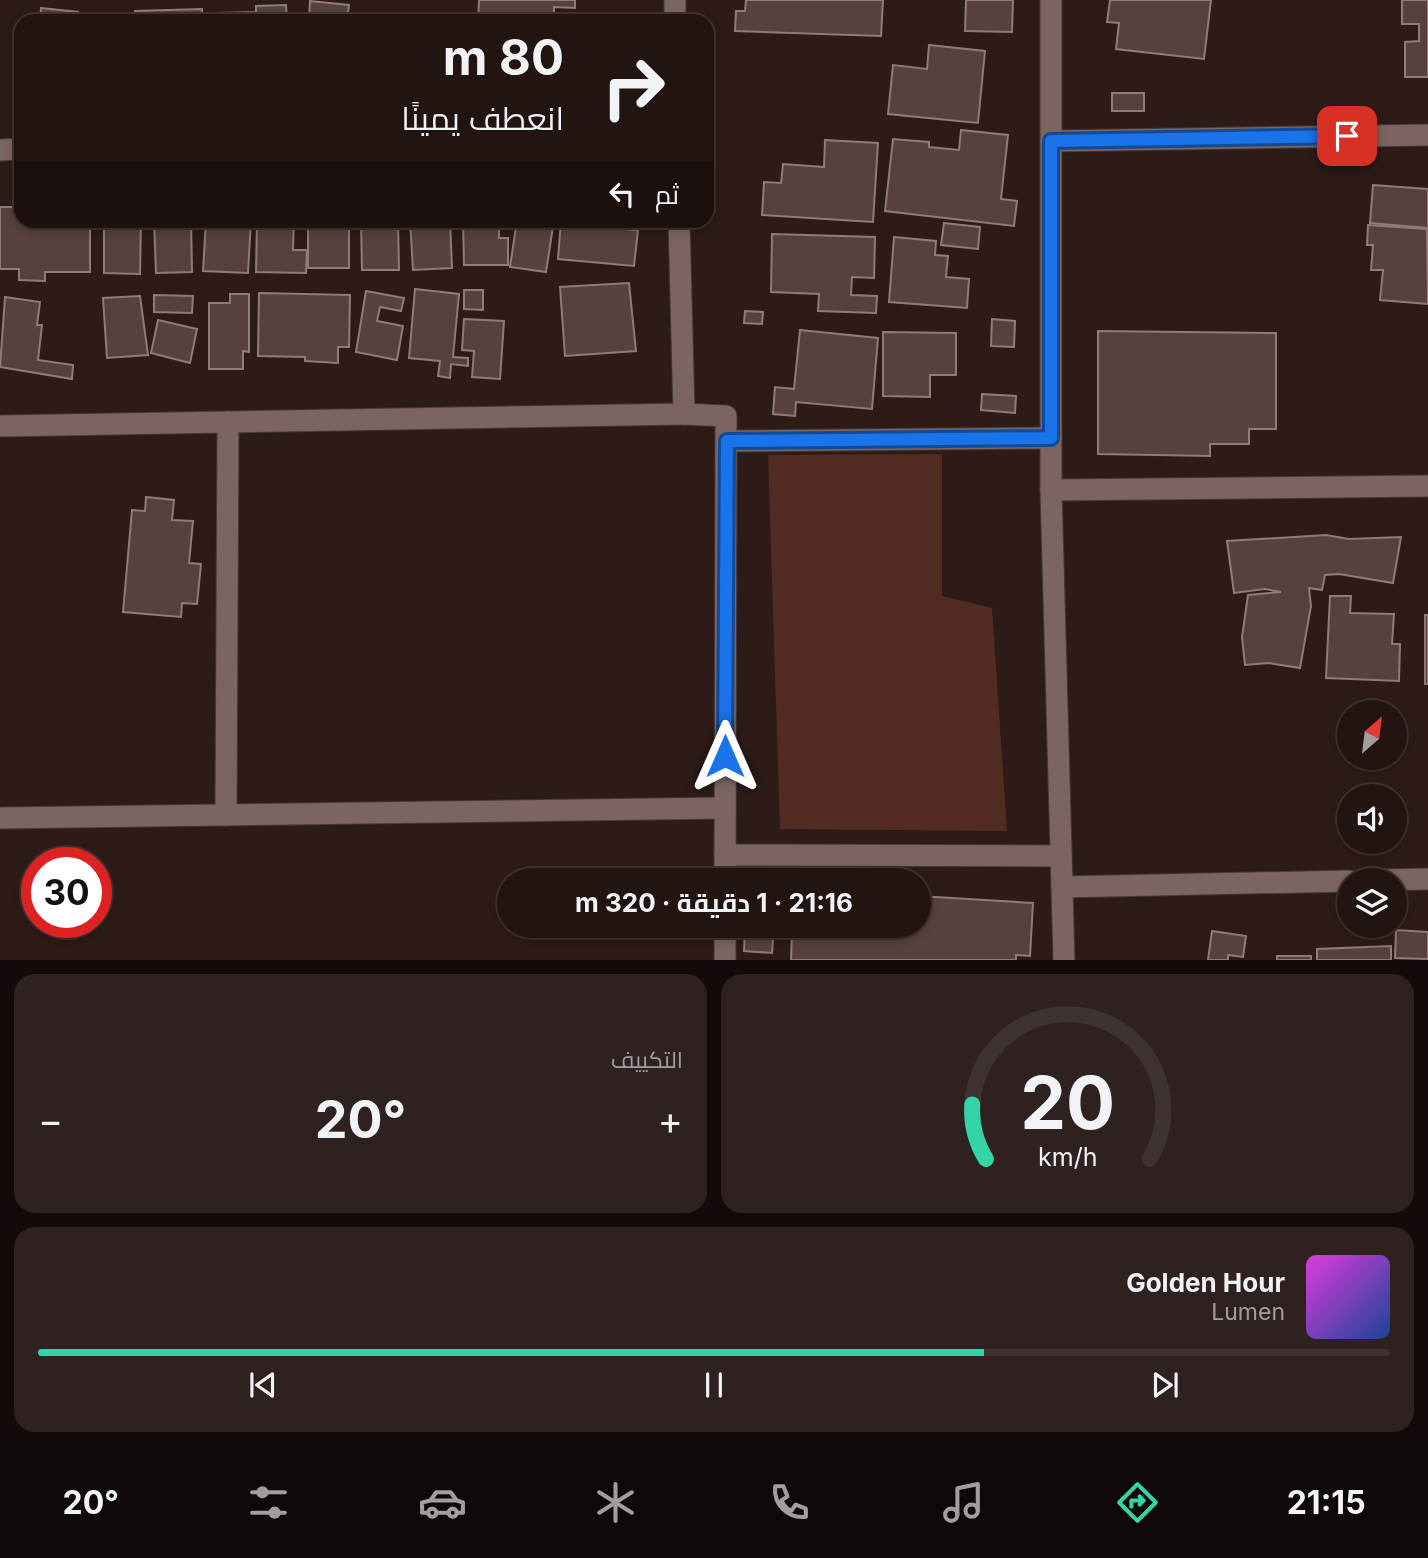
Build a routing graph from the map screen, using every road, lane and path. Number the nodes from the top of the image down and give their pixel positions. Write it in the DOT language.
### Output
graph roads {
  1 [pos="1051,0"];
  2 [pos="1428,135"];
  3 [pos="1051,141"];
  4 [pos="679,228"];
  5 [pos="684,414"];
  6 [pos="228,422"];
  7 [pos="0,426"];
  8 [pos="1051,438"];
  9 [pos="727,441"];
  10 [pos="1428,486"];
  11 [pos="1051,490"];
  12 [pos="725,808"];
  13 [pos="226,815"];
  14 [pos="0,818"];
  15 [pos="725,855"];
  16 [pos="1062,856"];
  17 [pos="725,868"];
  18 [pos="1407,879"];
  19 [pos="1428,879"];
  20 [pos="1337,881"];
  21 [pos="1062,887"];
  22 [pos="725,938"];
  23 [pos="725,960"];
  24 [pos="1064,960"];
  1 -- 3 [label="street"];
  2 -- 3 [label="street"];
  3 -- 8 [label="street"];
  4 -- 5 [label="street"];
  5 -- 6 [label="street"];
  5 -- 9 [label="street"];
  6 -- 7 [label="street"];
  6 -- 13 [label="street"];
  8 -- 9 [label="street"];
  8 -- 11 [label="street"];
  9 -- 12 [label="street"];
  10 -- 11 [label="street"];
  11 -- 16 [label="street"];
  12 -- 13 [label="street"];
  12 -- 15 [label="street"];
  13 -- 14 [label="street"];
  15 -- 16 [label="street"];
  15 -- 17 [label="street"];
  16 -- 21 [label="street"];
  18 -- 19 [label="street"];
  20 -- 21 [label="street"];
  21 -- 24 [label="street"];
  22 -- 23 [label="street"];
}
